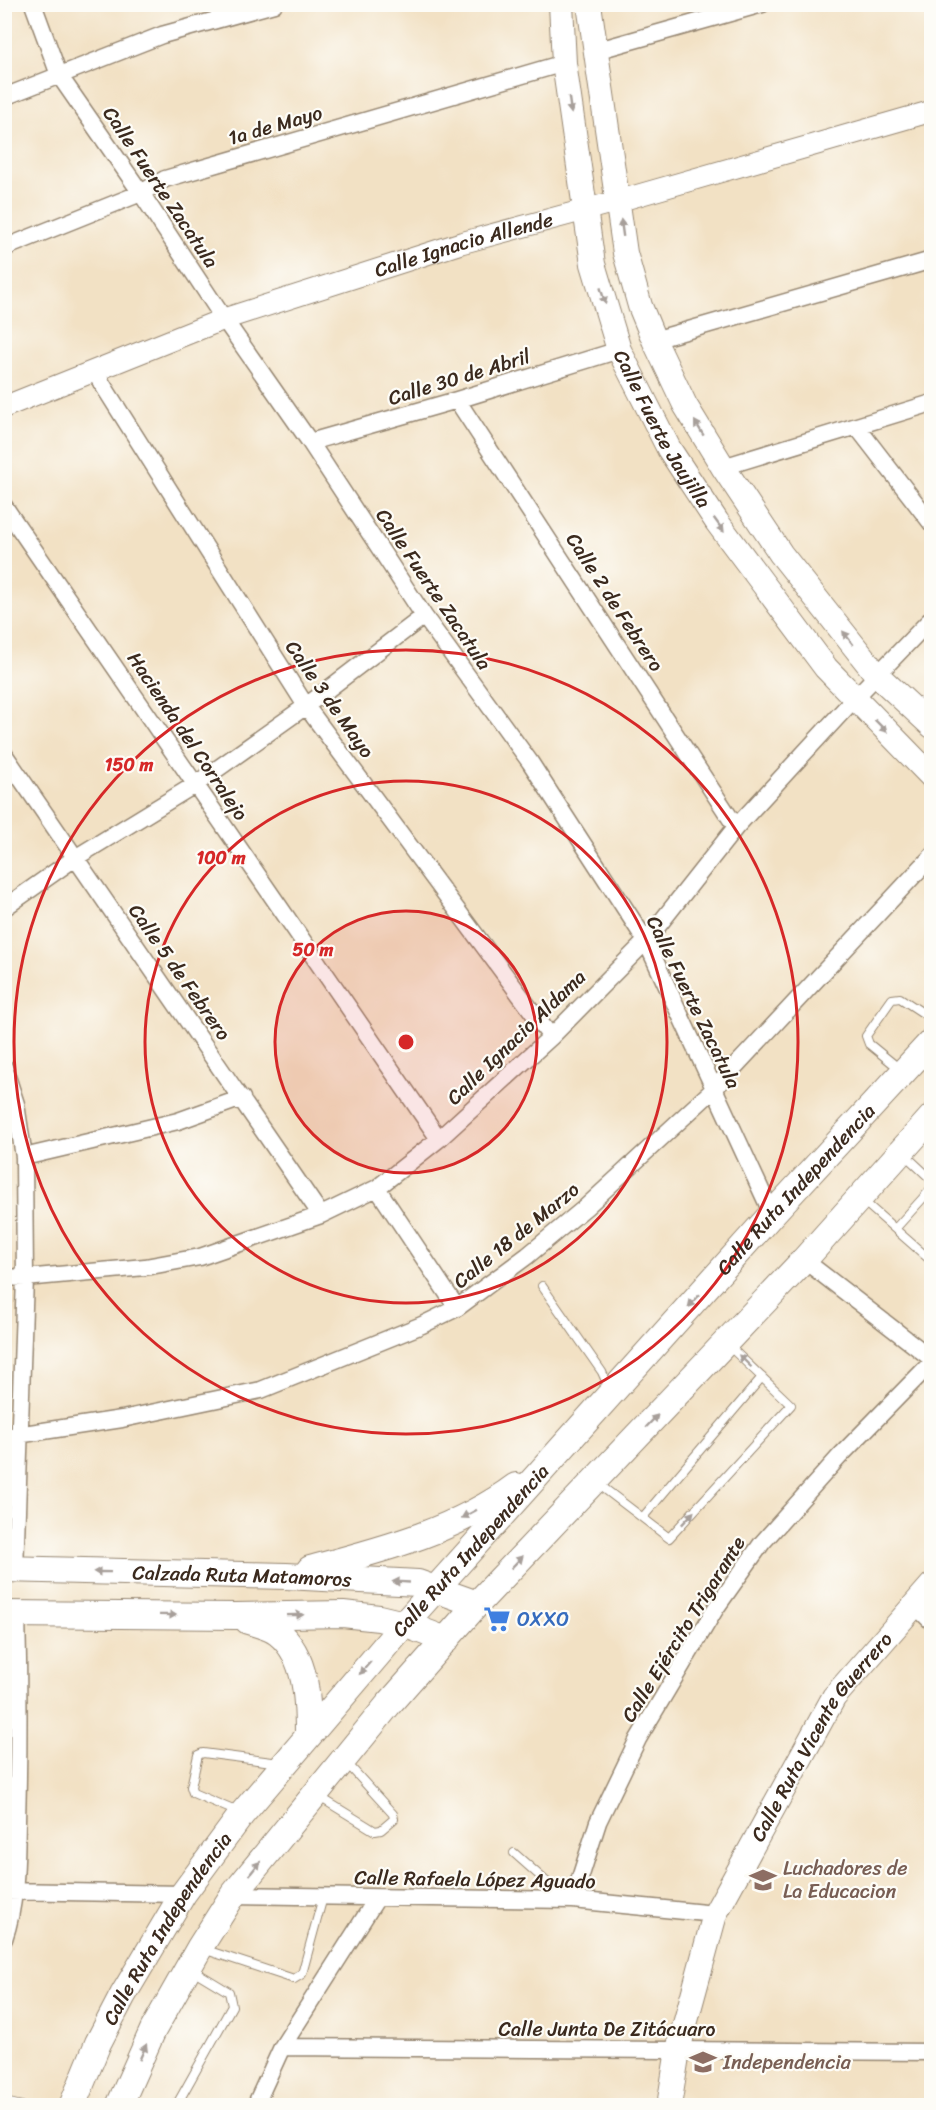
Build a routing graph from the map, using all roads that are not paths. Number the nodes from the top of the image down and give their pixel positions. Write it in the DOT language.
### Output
graph roads {
  1 [pos="33,4"];
  2 [pos="274,4"];
  3 [pos="561,4"];
  4 [pos="589,4"];
  5 [pos="762,4"];
  6 [pos="595,51"];
  7 [pos="564,63"];
  8 [pos="59,75"];
  9 [pos="4,97"];
  10 [pos="932,111"];
  11 [pos="141,193"];
  12 [pos="618,201"];
  13 [pos="584,209"];
  14 [pos="4,248"];
  15 [pos="932,260"];
  16 [pos="224,319"];
  17 [pos="654,340"];
  18 [pos="619,350"];
  19 [pos="94,371"];
  20 [pos="457,400"];
  21 [pos="932,403"];
  22 [pos="4,407"];
  23 [pos="857,427"];
  24 [pos="310,442"];
  25 [pos="723,467"];
  26 [pos="4,506"];
  27 [pos="932,524"];
  28 [pos="424,616"];
  29 [pos="932,618"];
  30 [pos="877,675"];
  31 [pos="854,699"];
  32 [pos="306,706"];
  33 [pos="932,726"];
  34 [pos="4,754"];
  35 [pos="932,777"];
  36 [pos="196,784"];
  37 [pos="736,827"];
  38 [pos="932,856"];
  39 [pos="75,858"];
  40 [pos="4,908"];
  41 [pos="646,941"];
  42 [pos="932,1019"];
  43 [pos="551,1037"];
  44 [pos="932,1041"];
  45 [pos="4,1067"];
  46 [pos="903,1072"];
  47 [pos="714,1089"];
  48 [pos="242,1098"];
  49 [pos="932,1117"];
  50 [pos="439,1139"];
  51 [pos="901,1151"];
  52 [pos="24,1157"];
  53 [pos="932,1179"];
  54 [pos="377,1188"];
  55 [pos="932,1188"];
  56 [pos="860,1198"];
  57 [pos="772,1214"];
  58 [pos="321,1215"];
  59 [pos="895,1229"];
  60 [pos="932,1254"];
  61 [pos="804,1260"];
  62 [pos="4,1277"];
  63 [pos="25,1278"];
  64 [pos="543,1286"];
  65 [pos="458,1308"];
  66 [pos="726,1343"];
  67 [pos="932,1361"];
  68 [pos="762,1377"];
  69 [pos="612,1393"];
  70 [pos="12,1436"];
  71 [pos="553,1459"];
  72 [pos="595,1480"];
  73 [pos="643,1517"];
  74 [pos="10,1570"];
  75 [pos="286,1576"];
  76 [pos="932,1585"];
  77 [pos="436,1588"];
  78 [pos="477,1604"];
  79 [pos="914,1604"];
  80 [pos="11,1614"];
  81 [pos="236,1616"];
  82 [pos="932,1622"];
  83 [pos="404,1624"];
  84 [pos="446,1640"];
  85 [pos="308,1734"];
  86 [pos="12,1739"];
  87 [pos="343,1759"];
  88 [pos="284,1764"];
  89 [pos="315,1795"];
  90 [pos="242,1814"];
  91 [pos="514,1853"];
  92 [pos="10,1891"];
  93 [pos="183,1894"];
  94 [pos="234,1895"];
  95 [pos="323,1897"];
  96 [pos="378,1898"];
  97 [pos="567,1900"];
  98 [pos="715,1914"];
  99 [pos="4,1939"];
  100 [pos="194,1957"];
  101 [pos="282,2047"];
  102 [pos="678,2050"];
  103 [pos="932,2052"];
  104 [pos="9,2103"];
  105 [pos="22,2106"];
  106 [pos="72,2106"];
  107 [pos="119,2106"];
  108 [pos="176,2106"];
  109 [pos="255,2106"];
  110 [pos="669,2106"];
  1 -- 8 [label="street, Calle Fuerte Zacatula"];
  2 -- 8 [label="street"];
  3 -- 7 [label="main road, Calle Fuerte Jaujilla"];
  4 -- 6 [label="main road, Calle Fuerte Jaujilla"];
  5 -- 6 [label="street"];
  6 -- 12 [label="main road, Calle Fuerte Jaujilla"];
  7 -- 11 [label="street, 1a de Mayo"];
  7 -- 13 [label="main road, Calle Fuerte Jaujilla, one-way"];
  8 -- 9 [label="street"];
  8 -- 11 [label="street, Calle Fuerte Zacatula"];
  10 -- 12 [label="street, Calle Ignacio Allende"];
  11 -- 14 [label="street, 1a de Mayo"];
  11 -- 16 [label="street, Calle Fuerte Zacatula"];
  12 -- 13 [label="street, Calle Ignacio Allende"];
  17 -- 12 [label="main road, Calle Fuerte Jaujilla, one-way"];
  13 -- 16 [label="street, Calle Ignacio Allende"];
  13 -- 18 [label="main road, Calle Fuerte Jaujilla, one-way"];
  15 -- 17 [label="street"];
  16 -- 19 [label="street, Calle Ignacio Allende"];
  16 -- 24 [label="street, Calle Fuerte Zacatula"];
  25 -- 17 [label="main road, Calle Fuerte Jaujilla, one-way"];
  18 -- 20 [label="street, Calle 30 de Abril"];
  18 -- 31 [label="main road, Calle Fuerte Jaujilla, one-way"];
  19 -- 22 [label="street, Calle Ignacio Allende"];
  19 -- 32 [label="street, Calle 3 de Mayo"];
  20 -- 24 [label="street, Calle 30 de Abril"];
  20 -- 37 [label="street, Calle 2 de Febrero"];
  21 -- 23 [label="street"];
  23 -- 25 [label="street"];
  23 -- 27 [label="street"];
  24 -- 28 [label="street, Calle Fuerte Zacatula"];
  30 -- 25 [label="main road, Calle Fuerte Jaujilla, one-way"];
  26 -- 36 [label="street, Hacienda del Corralejo"];
  28 -- 32 [label="street"];
  28 -- 41 [label="street, Calle Fuerte Zacatula"];
  29 -- 30 [label="street, Calle Ignacio Aldama"];
  30 -- 31 [label="street, Calle Ignacio Aldama"];
  30 -- 33 [label="main road, Calle Fuerte Jaujilla"];
  31 -- 35 [label="main road, Calle Fuerte Jaujilla, one-way"];
  31 -- 37 [label="street, Calle Ignacio Aldama"];
  32 -- 36 [label="street"];
  32 -- 43 [label="street, Calle 3 de Mayo"];
  34 -- 39 [label="street, Calle 5 de Febrero"];
  36 -- 39 [label="street"];
  36 -- 50 [label="street, Hacienda del Corralejo"];
  37 -- 41 [label="street, Calle Ignacio Aldama"];
  38 -- 47 [label="street, Calle 18 de Marzo"];
  39 -- 40 [label="street"];
  39 -- 48 [label="street, Calle 5 de Febrero"];
  41 -- 43 [label="street, Calle Ignacio Aldama"];
  41 -- 47 [label="street, Calle Fuerte Zacatula"];
  42 -- 46 [label="lane"];
  43 -- 50 [label="street, Calle Ignacio Aldama"];
  44 -- 46 [label="main road, Calle Ruta Independencia"];
  45 -- 52 [label="street"];
  46 -- 57 [label="main road, Calle Ruta Independencia"];
  47 -- 57 [label="street, Calle Fuerte Zacatula"];
  47 -- 65 [label="street, Calle 18 de Marzo"];
  48 -- 52 [label="street"];
  48 -- 58 [label="street, Calle 5 de Febrero"];
  49 -- 51 [label="main road, Calle Ruta Independencia"];
  50 -- 54 [label="street, Calle Ignacio Aldama"];
  51 -- 53 [label="lane"];
  51 -- 56 [label="main road, Calle Ruta Independencia"];
  52 -- 63 [label="street"];
  54 -- 58 [label="street, Calle Ignacio Aldama"];
  54 -- 65 [label="street"];
  55 -- 59 [label="lane"];
  56 -- 59 [label="lane"];
  56 -- 61 [label="main road, Calle Ruta Independencia"];
  57 -- 69 [label="main road, Calle Ruta Independencia, one-way"];
  58 -- 63 [label="street, Calle Ignacio Aldama"];
  59 -- 60 [label="lane"];
  61 -- 66 [label="main road, Calle Ruta Independencia"];
  61 -- 67 [label="street"];
  62 -- 63 [label="street, Calle Ignacio Aldama"];
  63 -- 70 [label="street"];
  64 -- 69 [label="lane"];
  65 -- 70 [label="street, Calle 18 de Marzo"];
  68 -- 66 [label="lane, one-way"];
  72 -- 66 [label="main road, Calle Ruta Independencia, one-way"];
  67 -- 97 [label="street, Calle Ejército Trigarante"];
  68 -- 73 [label="lane"];
  73 -- 68 [label="lane, one-way"];
  69 -- 71 [label="main road, Calle Ruta Independencia"];
  70 -- 74 [label="street"];
  71 -- 75 [label="main road, one-way"];
  71 -- 77 [label="main road, Calle Ruta Independencia"];
  72 -- 73 [label="lane"];
  78 -- 72 [label="main road, Calle Ruta Independencia, one-way"];
  75 -- 74 [label="main road, Calzada Ruta Matamoros, one-way"];
  77 -- 75 [label="main road, Calzada Ruta Matamoros, one-way"];
  76 -- 79 [label="main road, Calle Ruta Vicente Guerrero"];
  77 -- 78 [label="main road, Calzada Ruta Matamoros"];
  77 -- 83 [label="main road, Calle Ruta Independencia"];
  78 -- 84 [label="main road, Calle Ruta Independencia"];
  79 -- 82 [label="street"];
  79 -- 98 [label="main road, Calle Ruta Vicente Guerrero"];
  80 -- 81 [label="main road, Calzada Ruta Matamoros, one-way"];
  80 -- 86 [label="street"];
  81 -- 83 [label="main road, Calzada Ruta Matamoros, one-way"];
  81 -- 85 [label="main road"];
  83 -- 84 [label="main road, Calzada Ruta Matamoros"];
  83 -- 85 [label="main road, Calle Ruta Independencia, one-way"];
  84 -- 87 [label="main road, Calle Ruta Independencia"];
  85 -- 88 [label="main road, Calle Ruta Independencia"];
  86 -- 92 [label="street"];
  87 -- 89 [label="main road, Calle Ruta Independencia"];
  87 -- 89 [label="lane"];
  88 -- 90 [label="main road, Calle Ruta Independencia"];
  88 -- 90 [label="lane"];
  94 -- 89 [label="main road, Calle Ruta Independencia, one-way"];
  90 -- 93 [label="main road, Calle Ruta Independencia"];
  91 -- 97 [label="lane"];
  92 -- 93 [label="street"];
  92 -- 99 [label="street"];
  93 -- 106 [label="main road, Calle Ruta Independencia"];
  94 -- 95 [label="street, Calle Rafaela López Aguado"];
  94 -- 100 [label="main road, Calle Ruta Independencia"];
  95 -- 96 [label="street, Calle Rafaela López Aguado"];
  95 -- 100 [label="lane"];
  96 -- 97 [label="street, Calle Rafaela López Aguado"];
  96 -- 101 [label="street"];
  97 -- 98 [label="street, Calle Rafaela López Aguado"];
  98 -- 102 [label="main road, Calle Ruta Vicente Guerrero"];
  107 -- 100 [label="main road, Calle Ruta Independencia, one-way"];
  100 -- 108 [label="lane"];
  101 -- 102 [label="street, Calle Junta De Zitácuaro"];
  101 -- 109 [label="street"];
  102 -- 103 [label="street, Calle Junta De Zitácuaro"];
  102 -- 110 [label="main road, Calle Ruta Vicente Guerrero"];
  104 -- 105 [label="lane"];
}
